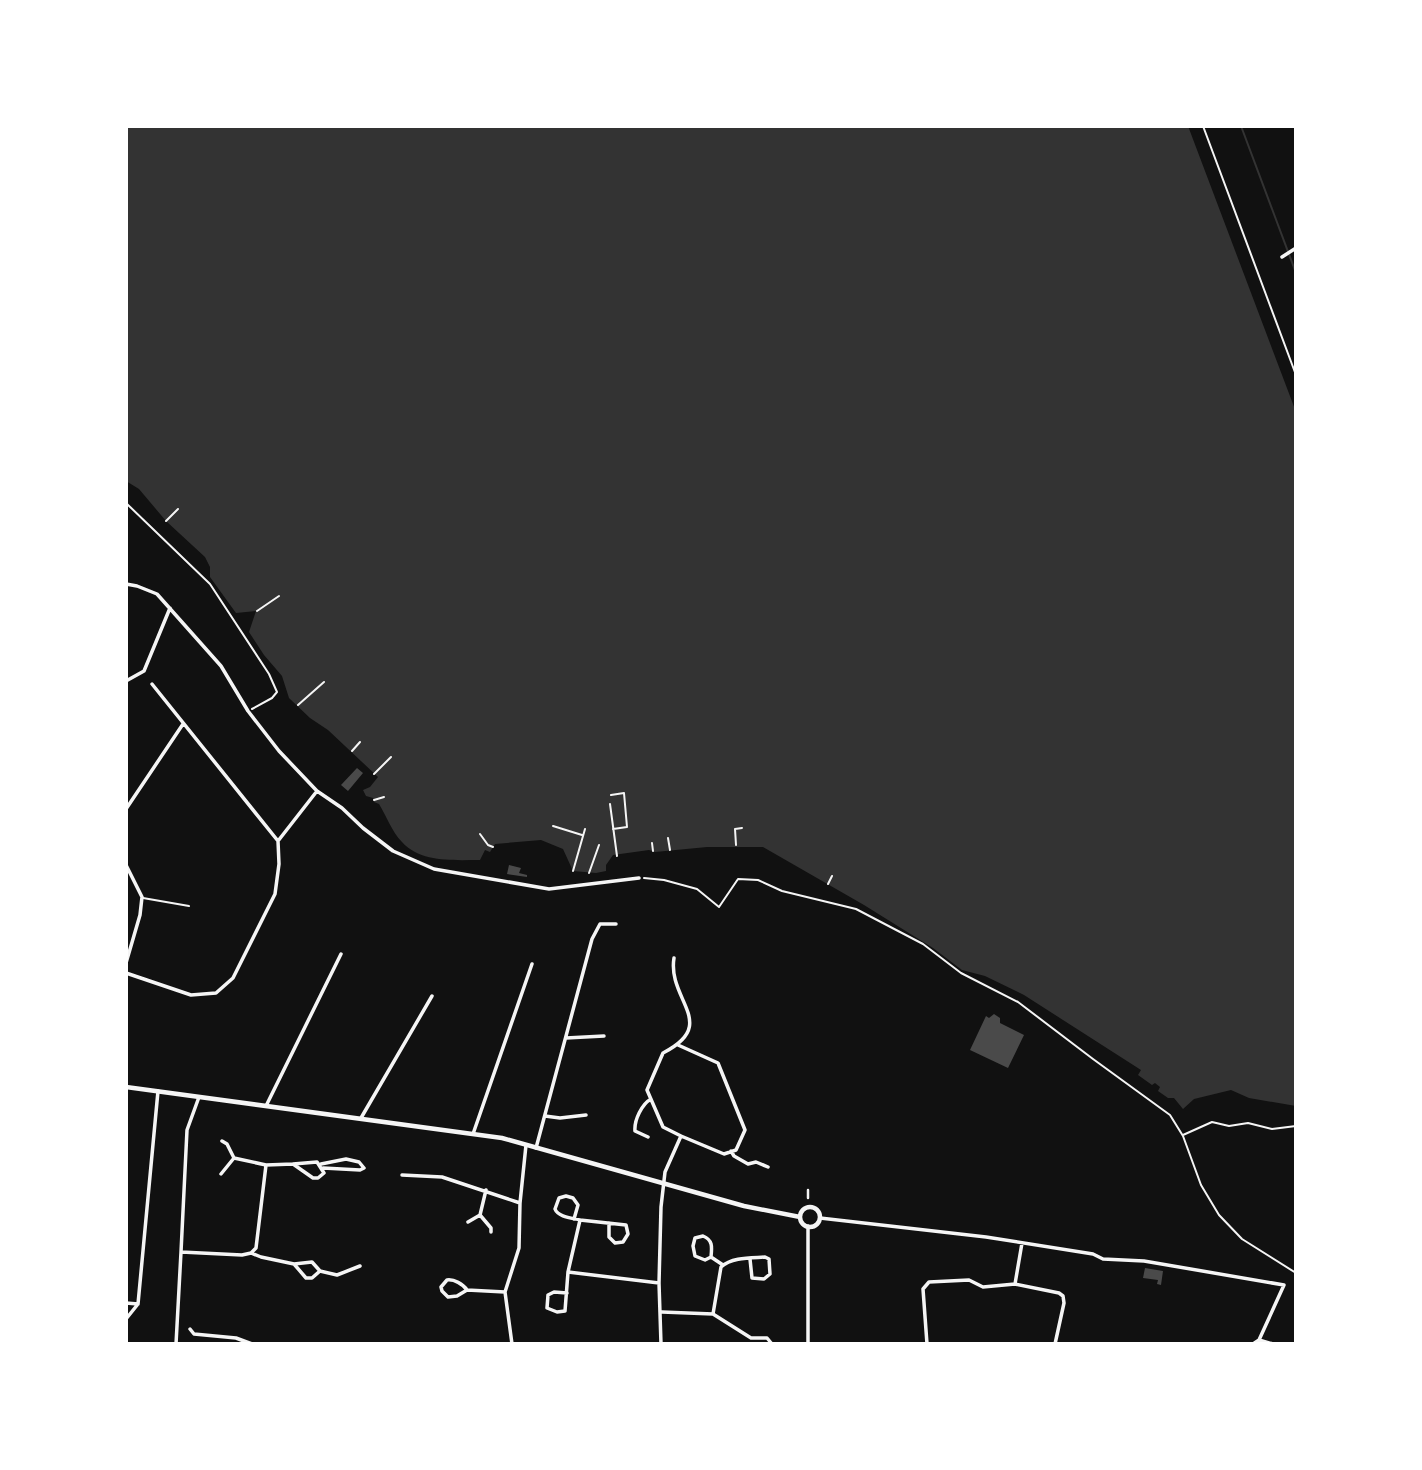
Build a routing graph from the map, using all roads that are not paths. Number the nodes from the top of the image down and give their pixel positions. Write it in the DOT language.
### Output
graph roads {
  1 [pos="1294,250"];
  2 [pos="1282,257"];
  3 [pos="126,584"];
  4 [pos="170,608"];
  5 [pos="126,681"];
  6 [pos="152,684"];
  7 [pos="184,723"];
  8 [pos="317,791"];
  9 [pos="126,809"];
  10 [pos="278,841"];
  11 [pos="126,865"];
  12 [pos="639,878"];
  13 [pos="142,897"];
  14 [pos="190,906"];
  15 [pos="616,924"];
  16 [pos="341,954"];
  17 [pos="674,958"];
  18 [pos="126,963"];
  19 [pos="532,964"];
  20 [pos="126,973"];
  21 [pos="432,996"];
  22 [pos="604,1036"];
  23 [pos="566,1038"];
  24 [pos="678,1045"];
  25 [pos="126,1087"];
  26 [pos="158,1091"];
  27 [pos="199,1097"];
  28 [pos="651,1098"];
  29 [pos="266,1106"];
  30 [pos="586,1115"];
  31 [pos="545,1116"];
  32 [pos="360,1120"];
  33 [pos="473,1135"];
  34 [pos="681,1136"];
  35 [pos="648,1137"];
  36 [pos="222,1141"];
  37 [pos="526,1145"];
  38 [pos="536,1148"];
  39 [pos="731,1151"];
  40 [pos="234,1158"];
  41 [pos="293,1164"];
  42 [pos="266,1165"];
  43 [pos="322,1166"];
  44 [pos="768,1167"];
  45 [pos="221,1174"];
  46 [pos="402,1175"];
  47 [pos="663,1184"];
  48 [pos="485,1190"];
  49 [pos="807,1190"];
  50 [pos="808,1198"];
  51 [pos="520,1203"];
  52 [pos="480,1215"];
  53 [pos="800,1217"];
  54 [pos="820,1218"];
  55 [pos="574,1219"];
  56 [pos="580,1220"];
  57 [pos="468,1222"];
  58 [pos="609,1223"];
  59 [pos="808,1226"];
  60 [pos="491,1233"];
  61 [pos="1022,1243"];
  62 [pos="181,1252"];
  63 [pos="251,1253"];
  64 [pos="712,1256"];
  65 [pos="750,1258"];
  66 [pos="294,1264"];
  67 [pos="723,1265"];
  68 [pos="359,1266"];
  69 [pos="320,1271"];
  70 [pos="568,1272"];
  71 [pos="659,1283"];
  72 [pos="1015,1284"];
  73 [pos="467,1290"];
  74 [pos="505,1293"];
  75 [pos="567,1293"];
  76 [pos="126,1303"];
  77 [pos="138,1304"];
  78 [pos="661,1311"];
  79 [pos="713,1314"];
  80 [pos="126,1319"];
  81 [pos="190,1329"];
  82 [pos="751,1338"];
  83 [pos="1259,1340"];
  84 [pos="176,1344"];
  85 [pos="252,1344"];
  86 [pos="512,1344"];
  87 [pos="661,1344"];
  88 [pos="752,1344"];
  89 [pos="772,1344"];
  90 [pos="808,1344"];
  91 [pos="927,1344"];
  92 [pos="1055,1344"];
  93 [pos="1253,1344"];
  94 [pos="1273,1344"];
  1 -- 2 [label="street"];
  3 -- 4 [label="street"];
  4 -- 5 [label="street"];
  4 -- 8 [label="street"];
  6 -- 7 [label="street"];
  7 -- 9 [label="street"];
  7 -- 10 [label="street"];
  8 -- 10 [label="street"];
  8 -- 12 [label="street"];
  10 -- 20 [label="street"];
  11 -- 13 [label="street"];
  13 -- 14 [label="lane"];
  13 -- 18 [label="street"];
  15 -- 23 [label="street"];
  16 -- 29 [label="street"];
  17 -- 24 [label="street"];
  19 -- 33 [label="street"];
  21 -- 32 [label="street"];
  22 -- 23 [label="street"];
  23 -- 31 [label="street"];
  24 -- 28 [label="street"];
  24 -- 39 [label="street"];
  25 -- 26 [label="street"];
  26 -- 27 [label="street"];
  26 -- 77 [label="street"];
  27 -- 29 [label="street"];
  27 -- 62 [label="street"];
  28 -- 34 [label="street"];
  28 -- 35 [label="street"];
  29 -- 32 [label="street"];
  30 -- 31 [label="street"];
  31 -- 38 [label="street"];
  32 -- 33 [label="street"];
  33 -- 37 [label="street"];
  34 -- 39 [label="street"];
  34 -- 47 [label="street"];
  36 -- 40 [label="street"];
  37 -- 38 [label="street"];
  37 -- 51 [label="street"];
  38 -- 47 [label="street"];
  39 -- 44 [label="street"];
  40 -- 42 [label="street"];
  40 -- 45 [label="street"];
  41 -- 42 [label="street"];
  41 -- 43 [label="street"];
  41 -- 43 [label="street"];
  42 -- 63 [label="street"];
  43 -- 43 [label="street"];
  46 -- 48 [label="street"];
  47 -- 53 [label="street"];
  47 -- 71 [label="street"];
  48 -- 51 [label="street"];
  48 -- 52 [label="street"];
  49 -- 50 [label="street"];
  51 -- 74 [label="street"];
  52 -- 57 [label="street"];
  52 -- 60 [label="street"];
  53 -- 54 [label="street"];
  53 -- 59 [label="street"];
  54 -- 59 [label="street"];
  54 -- 61 [label="street"];
  55 -- 55 [label="street"];
  55 -- 56 [label="street"];
  56 -- 58 [label="street"];
  56 -- 70 [label="street"];
  58 -- 58 [label="street"];
  59 -- 90 [label="street"];
  61 -- 72 [label="street"];
  61 -- 83 [label="street"];
  62 -- 63 [label="street"];
  62 -- 84 [label="street"];
  63 -- 66 [label="street"];
  64 -- 64 [label="street"];
  64 -- 67 [label="street"];
  65 -- 65 [label="street"];
  65 -- 67 [label="street"];
  66 -- 69 [label="street"];
  66 -- 69 [label="street"];
  67 -- 79 [label="street"];
  68 -- 69 [label="street"];
  70 -- 71 [label="street"];
  70 -- 75 [label="street"];
  71 -- 78 [label="street"];
  72 -- 91 [label="street"];
  72 -- 92 [label="street"];
  73 -- 73 [label="street"];
  73 -- 74 [label="street"];
  74 -- 86 [label="street"];
  75 -- 75 [label="street"];
  76 -- 77 [label="street"];
  77 -- 80 [label="street"];
  78 -- 79 [label="street"];
  78 -- 87 [label="street"];
  79 -- 82 [label="street"];
  81 -- 85 [label="street"];
  82 -- 88 [label="street"];
  82 -- 89 [label="street"];
  83 -- 93 [label="street"];
  83 -- 94 [label="street"];
}
